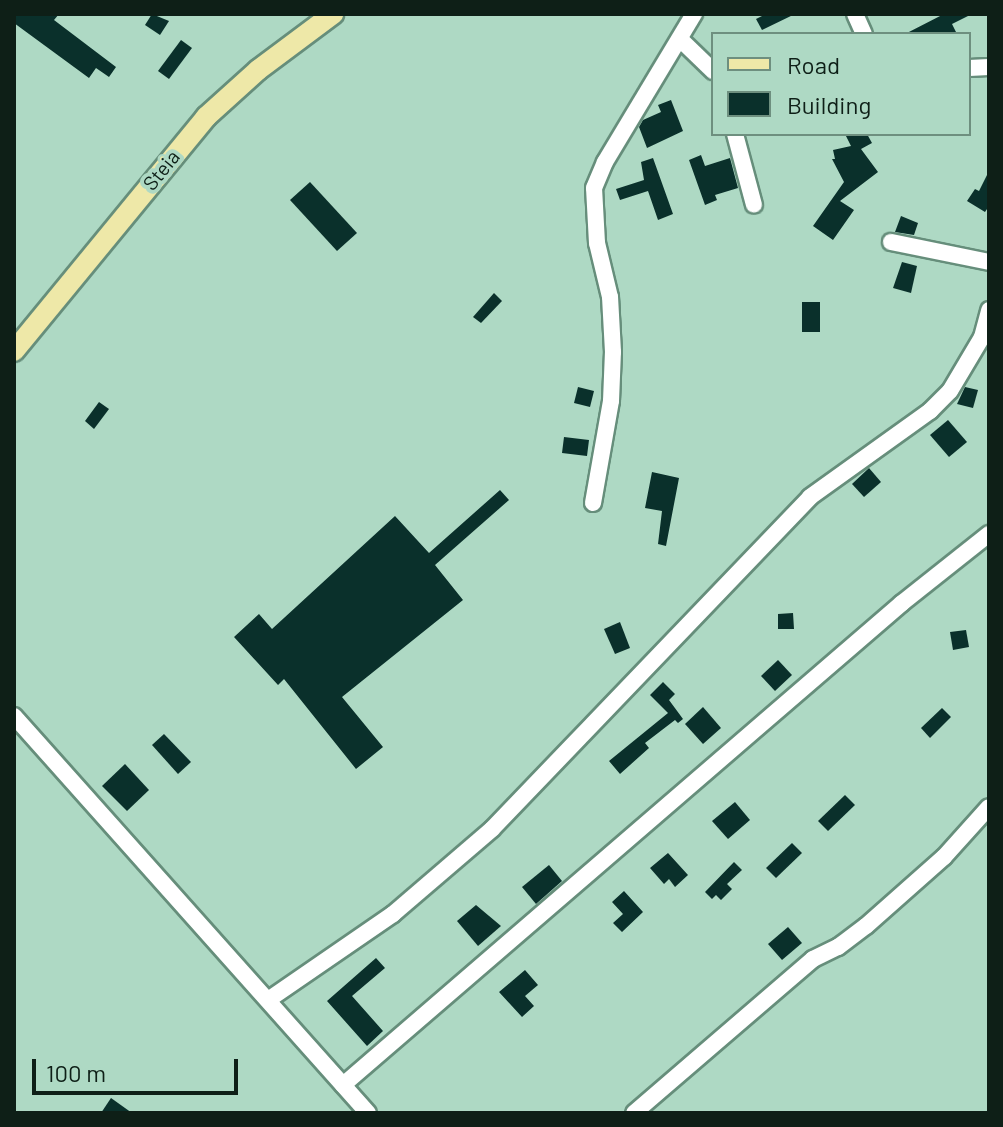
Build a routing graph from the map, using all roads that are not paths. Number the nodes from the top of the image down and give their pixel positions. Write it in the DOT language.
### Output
graph roads {
  1 [pos="333,14"];
  2 [pos="694,14"];
  3 [pos="680,39"];
  4 [pos="711,69"];
  5 [pos="736,136"];
  6 [pos="754,205"];
  7 [pos="891,242"];
  8 [pos="989,262"];
  9 [pos="989,310"];
  10 [pos="14,351"];
  11 [pos="593,503"];
  12 [pos="989,534"];
  13 [pos="14,716"];
  14 [pos="989,807"];
  15 [pos="268,1000"];
  16 [pos="343,1085"];
  17 [pos="368,1113"];
  18 [pos="634,1113"];
  1 -- 10 [label="main road, Steia"];
  2 -- 3 [label="street"];
  3 -- 4 [label="street"];
  3 -- 11 [label="street"];
  5 -- 6 [label="street"];
  7 -- 8 [label="street"];
  9 -- 15 [label="street"];
  12 -- 16 [label="street"];
  13 -- 15 [label="street"];
  14 -- 18 [label="street"];
  15 -- 16 [label="street"];
  16 -- 17 [label="street"];
}
